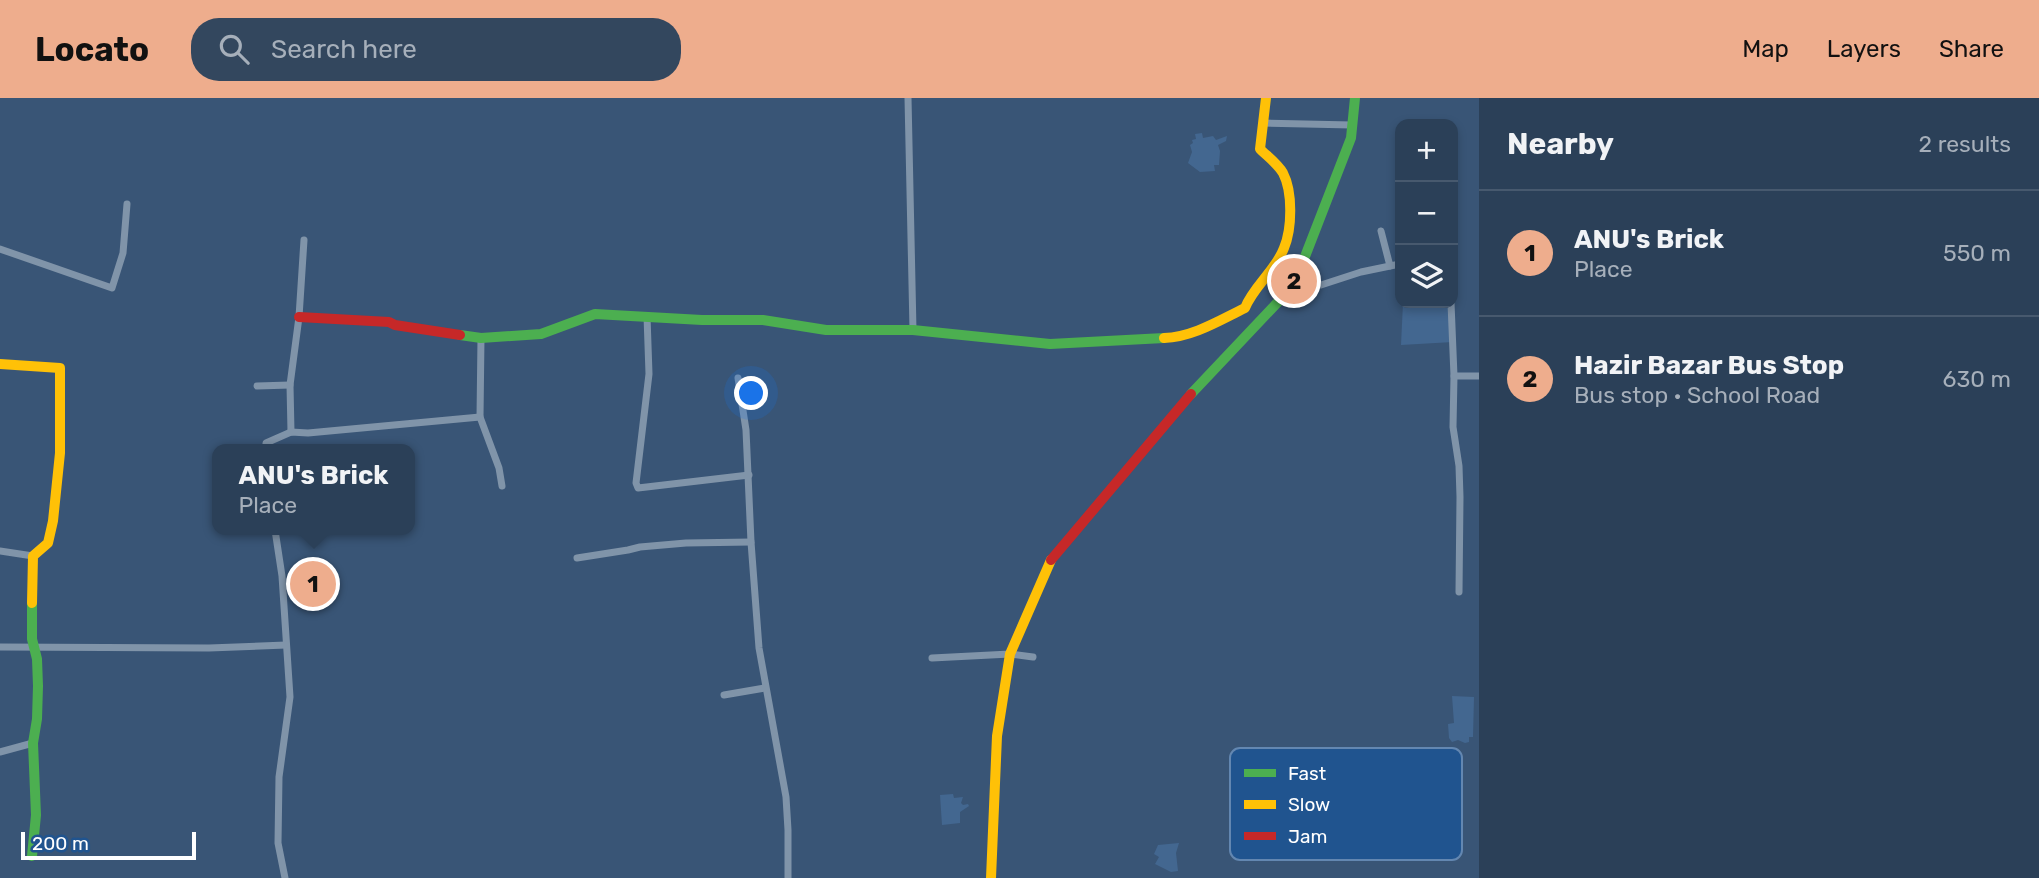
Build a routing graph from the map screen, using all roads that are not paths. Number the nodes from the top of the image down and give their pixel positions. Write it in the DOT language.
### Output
graph roads {
  1 [pos="908,98"];
  2 [pos="1266,98"];
  3 [pos="1355,98"];
  4 [pos="1263,123"];
  5 [pos="1352,125"];
  6 [pos="127,204"];
  7 [pos="1381,230"];
  8 [pos="304,240"];
  9 [pos="0,249"];
  10 [pos="1395,265"];
  11 [pos="1390,266"];
  12 [pos="1294,285"];
  13 [pos="1451,308"];
  14 [pos="647,316"];
  15 [pos="299,317"];
  16 [pos="913,330"];
  17 [pos="481,338"];
  18 [pos="0,364"];
  19 [pos="1454,376"];
  20 [pos="1479,376"];
  21 [pos="738,379"];
  22 [pos="290,385"];
  23 [pos="257,386"];
  24 [pos="480,417"];
  25 [pos="291,432"];
  26 [pos="266,444"];
  27 [pos="749,475"];
  28 [pos="502,485"];
  29 [pos="276,535"];
  30 [pos="751,542"];
  31 [pos="0,551"];
  32 [pos="33,556"];
  33 [pos="577,558"];
  34 [pos="1459,592"];
  35 [pos="286,645"];
  36 [pos="0,647"];
  37 [pos="34,648"];
  38 [pos="1010,654"];
  39 [pos="1033,657"];
  40 [pos="932,658"];
  41 [pos="765,688"];
  42 [pos="724,695"];
  43 [pos="33,743"];
  44 [pos="0,752"];
  45 [pos="32,856"];
  46 [pos="285,878"];
  47 [pos="788,878"];
  48 [pos="991,878"];
  1 -- 16 [label="street"];
  2 -- 4 [label="street"];
  3 -- 5 [label="street"];
  4 -- 5 [label="street"];
  4 -- 16 [label="street"];
  5 -- 12 [label="street"];
  6 -- 9 [label="street"];
  7 -- 11 [label="street"];
  8 -- 15 [label="street"];
  10 -- 11 [label="street"];
  11 -- 12 [label="street"];
  12 -- 38 [label="street"];
  13 -- 19 [label="street"];
  14 -- 16 [label="street"];
  14 -- 17 [label="street"];
  14 -- 27 [label="street"];
  15 -- 17 [label="street"];
  15 -- 22 [label="street"];
  17 -- 24 [label="street"];
  18 -- 32 [label="street"];
  19 -- 20 [label="street"];
  19 -- 34 [label="street"];
  21 -- 27 [label="street"];
  22 -- 23 [label="street"];
  22 -- 25 [label="street"];
  24 -- 25 [label="street"];
  24 -- 28 [label="street"];
  25 -- 26 [label="street"];
  27 -- 30 [label="street"];
  29 -- 35 [label="street"];
  30 -- 33 [label="street"];
  30 -- 41 [label="street"];
  31 -- 32 [label="street"];
  32 -- 37 [label="street"];
  35 -- 37 [label="street"];
  35 -- 46 [label="street"];
  36 -- 37 [label="street"];
  37 -- 43 [label="street"];
  38 -- 39 [label="street"];
  38 -- 40 [label="street"];
  38 -- 48 [label="street"];
  41 -- 42 [label="street"];
  41 -- 47 [label="street"];
  43 -- 44 [label="street"];
  43 -- 45 [label="street"];
}
